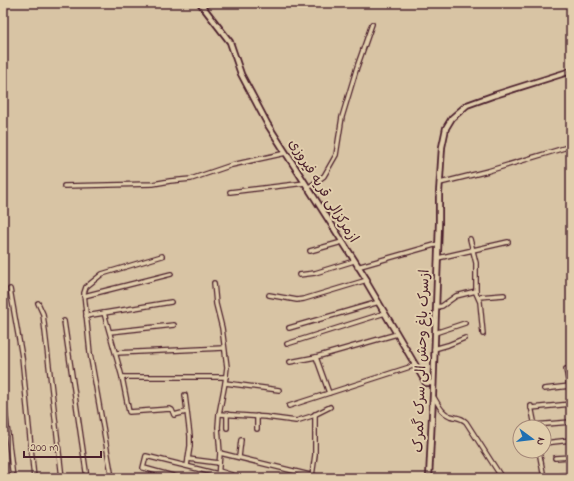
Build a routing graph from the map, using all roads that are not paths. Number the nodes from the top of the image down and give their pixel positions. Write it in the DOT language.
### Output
graph roads {
  1 [pos="200,3"];
  2 [pos="372,24"];
  3 [pos="571,71"];
  4 [pos="571,146"];
  5 [pos="286,153"];
  6 [pos="305,183"];
  7 [pos="440,183"];
  8 [pos="64,186"];
  9 [pos="308,188"];
  10 [pos="230,192"];
  11 [pos="470,239"];
  12 [pos="342,242"];
  13 [pos="508,242"];
  14 [pos="438,244"];
  15 [pos="473,250"];
  16 [pos="310,251"];
  17 [pos="162,256"];
  18 [pos="438,258"];
  19 [pos="354,261"];
  20 [pos="357,267"];
  21 [pos="171,274"];
  22 [pos="299,275"];
  23 [pos="367,280"];
  24 [pos="214,283"];
  25 [pos="10,289"];
  26 [pos="476,291"];
  27 [pos="269,295"];
  28 [pos="504,295"];
  29 [pos="84,296"];
  30 [pos="479,297"];
  31 [pos="171,302"];
  32 [pos="379,302"];
  33 [pos="38,303"];
  34 [pos="436,307"];
  35 [pos="104,313"];
  36 [pos="385,313"];
  37 [pos="86,316"];
  38 [pos="64,321"];
  39 [pos="465,323"];
  40 [pos="174,326"];
  41 [pos="289,328"];
  42 [pos="110,332"];
  43 [pos="435,333"];
  44 [pos="396,334"];
  45 [pos="482,334"];
  46 [pos="465,338"];
  47 [pos="287,344"];
  48 [pos="224,348"];
  49 [pos="434,349"];
  50 [pos="116,353"];
  51 [pos="316,357"];
  52 [pos="290,362"];
  53 [pos="416,365"];
  54 [pos="566,369"];
  55 [pos="122,377"];
  56 [pos="226,377"];
  57 [pos="225,383"];
  58 [pos="433,383"];
  59 [pos="570,386"];
  60 [pos="544,389"];
  61 [pos="279,390"];
  62 [pos="3,392"];
  63 [pos="329,393"];
  64 [pos="185,395"];
  65 [pos="433,395"];
  66 [pos="571,396"];
  67 [pos="571,404"];
  68 [pos="290,406"];
  69 [pos="330,407"];
  70 [pos="186,412"];
  71 [pos="219,414"];
  72 [pos="227,414"];
  73 [pos="315,414"];
  74 [pos="257,416"];
  75 [pos="534,419"];
  76 [pos="571,422"];
  77 [pos="552,424"];
  78 [pos="227,428"];
  79 [pos="257,428"];
  80 [pos="241,440"];
  81 [pos="571,440"];
  82 [pos="552,442"];
  83 [pos="220,453"];
  84 [pos="239,457"];
  85 [pos="571,457"];
  86 [pos="555,458"];
  87 [pos="188,459"];
  88 [pos="540,459"];
  89 [pos="219,463"];
  90 [pos="187,466"];
  91 [pos="218,474"];
  92 [pos="571,475"];
  93 [pos="312,476"];
  94 [pos="13,478"];
  95 [pos="34,478"];
  96 [pos="62,478"];
  97 [pos="87,478"];
  98 [pos="112,478"];
  99 [pos="180,478"];
  100 [pos="242,478"];
  101 [pos="322,478"];
  102 [pos="429,478"];
  103 [pos="502,478"];
  104 [pos="544,478"];
  1 -- 5 [label="main road, ازمرکزالی قریه فیروزی"];
  2 -- 9 [label="street"];
  3 -- 7 [label="main road, ازسرک باغ وحش الی سرک گمرک"];
  4 -- 7 [label="street"];
  5 -- 6 [label="main road, ازمرکزالی قریه فیروزی"];
  5 -- 8 [label="street"];
  6 -- 9 [label="main road, ازمرکزالی قریه فیروزی"];
  6 -- 10 [label="street"];
  7 -- 14 [label="main road, ازسرک باغ وحش الی سرک گمرک"];
  9 -- 12 [label="main road, ازمرکزالی قریه فیروزی"];
  11 -- 15 [label="street"];
  12 -- 16 [label="street"];
  12 -- 19 [label="main road, ازمرکزالی قریه فیروزی"];
  13 -- 15 [label="street"];
  14 -- 18 [label="main road, ازسرک باغ وحش الی سرک گمرک"];
  14 -- 20 [label="street, ازسرک باغ وحش الی سرک گمرک"];
  15 -- 18 [label="street"];
  15 -- 26 [label="street"];
  17 -- 29 [label="street"];
  18 -- 34 [label="main road, ازسرک باغ وحش الی سرک گمرک"];
  19 -- 20 [label="main road, ازمرکزالی قریه فیروزی"];
  19 -- 22 [label="street"];
  20 -- 23 [label="main road, ازمرکزالی قریه فیروزی"];
  21 -- 29 [label="street"];
  23 -- 27 [label="street"];
  23 -- 32 [label="main road, ازمرکزالی قریه فیروزی"];
  24 -- 48 [label="street"];
  25 -- 95 [label="street"];
  26 -- 30 [label="street"];
  26 -- 34 [label="street"];
  28 -- 30 [label="street"];
  29 -- 37 [label="street"];
  30 -- 45 [label="street"];
  31 -- 35 [label="street"];
  32 -- 36 [label="main road, ازمرکزالی قریه فیروزی"];
  32 -- 41 [label="street"];
  33 -- 96 [label="street"];
  34 -- 43 [label="main road, ازسرک باغ وحش الی سرک گمرک"];
  35 -- 37 [label="street"];
  35 -- 42 [label="street"];
  36 -- 44 [label="main road, ازمرکزالی قریه فیروزی"];
  36 -- 47 [label="street"];
  37 -- 98 [label="street"];
  38 -- 97 [label="street"];
  39 -- 43 [label="street"];
  40 -- 42 [label="street"];
  42 -- 50 [label="street"];
  43 -- 49 [label="main road, ازسرک باغ وحش الی سرک گمرک"];
  44 -- 51 [label="street"];
  44 -- 53 [label="main road, ازمرکزالی قریه فیروزی"];
  46 -- 49 [label="street"];
  48 -- 50 [label="street"];
  48 -- 56 [label="street"];
  49 -- 58 [label="main road, ازسرک باغ وحش الی سرک گمرک"];
  50 -- 55 [label="street"];
  51 -- 52 [label="street"];
  51 -- 63 [label="street"];
  53 -- 58 [label="main road, ازمرکزالی قریه فیروزی"];
  53 -- 63 [label="street"];
  54 -- 59 [label="street"];
  55 -- 56 [label="street"];
  55 -- 70 [label="street"];
  56 -- 57 [label="street"];
  57 -- 61 [label="street"];
  57 -- 71 [label="street"];
  58 -- 65 [label="main road, ازسرک باغ وحش الی سرک گمرک"];
  59 -- 60 [label="street"];
  59 -- 66 [label="street"];
  62 -- 94 [label="street"];
  63 -- 68 [label="street"];
  64 -- 70 [label="street"];
  65 -- 102 [label="main road, ازسرک باغ وحش الی سرک گمرک"];
  65 -- 103 [label="street"];
  67 -- 75 [label="street"];
  69 -- 73 [label="street"];
  70 -- 87 [label="street"];
  71 -- 72 [label="street"];
  71 -- 83 [label="street"];
  72 -- 74 [label="street"];
  72 -- 78 [label="street"];
  73 -- 74 [label="street"];
  73 -- 93 [label="street"];
  74 -- 79 [label="street"];
  76 -- 77 [label="street"];
  80 -- 84 [label="street"];
  81 -- 82 [label="street"];
  83 -- 84 [label="street"];
  83 -- 89 [label="street"];
  84 -- 93 [label="street"];
  85 -- 86 [label="street"];
  87 -- 89 [label="street"];
  87 -- 90 [label="street"];
  88 -- 104 [label="street"];
  89 -- 91 [label="street"];
  90 -- 91 [label="street"];
  90 -- 99 [label="street"];
  91 -- 100 [label="street"];
  92 -- 104 [label="street"];
  93 -- 101 [label="street"];
}
